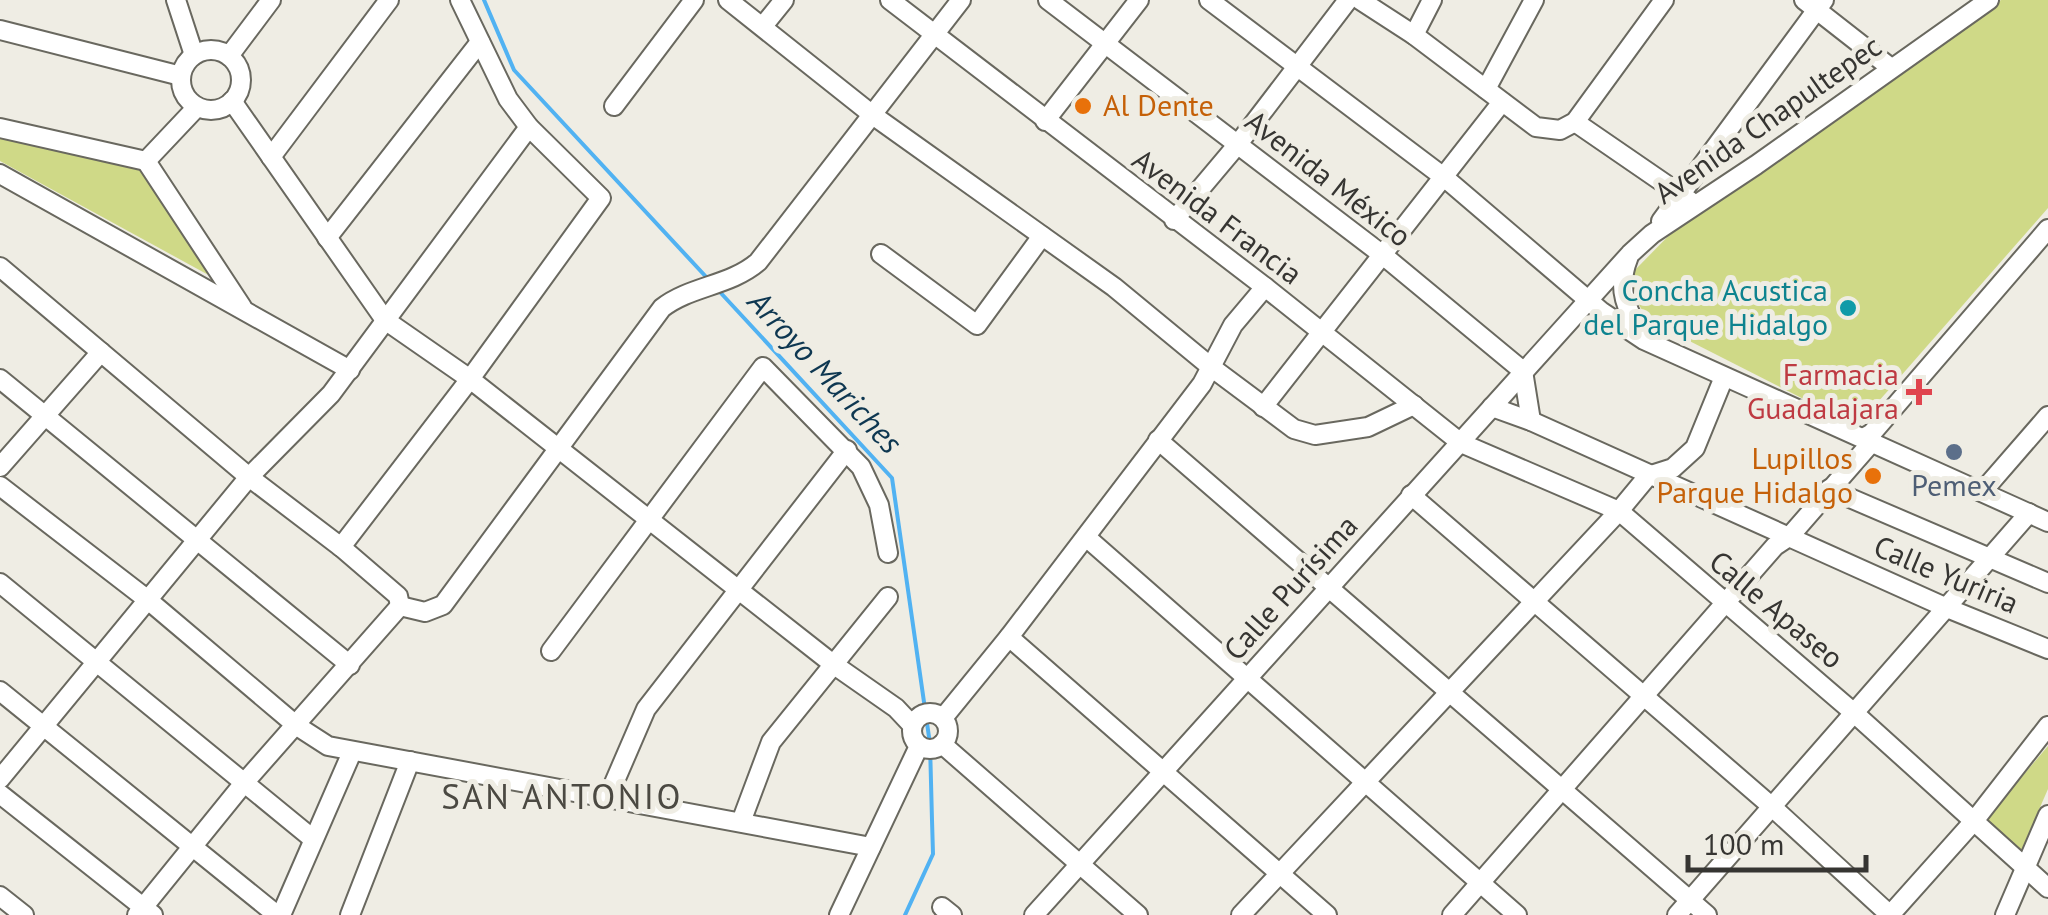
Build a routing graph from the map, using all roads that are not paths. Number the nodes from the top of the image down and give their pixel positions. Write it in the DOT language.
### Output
graph roads {
  1 [pos="176,0"];
  2 [pos="271,0"];
  3 [pos="389,0"];
  4 [pos="460,0"];
  5 [pos="694,0"];
  6 [pos="728,0"];
  7 [pos="784,0"];
  8 [pos="890,0"];
  9 [pos="961,0"];
  10 [pos="1048,0"];
  11 [pos="1139,0"];
  12 [pos="1209,0"];
  13 [pos="1348,0"];
  14 [pos="1360,0"];
  15 [pos="1432,0"];
  16 [pos="1534,0"];
  17 [pos="1664,0"];
  18 [pos="1989,0"];
  19 [pos="1815,3"];
  20 [pos="763,26"];
  21 [pos="0,30"];
  22 [pos="936,35"];
  23 [pos="1414,35"];
  24 [pos="480,42"];
  25 [pos="1105,44"];
  26 [pos="194,55"];
  27 [pos="229,56"];
  28 [pos="1298,65"];
  29 [pos="1890,68"];
  30 [pos="181,76"];
  31 [pos="1486,89"];
  32 [pos="232,101"];
  33 [pos="1502,102"];
  34 [pos="614,106"];
  35 [pos="197,107"];
  36 [pos="874,116"];
  37 [pos="1045,121"];
  38 [pos="1575,122"];
  39 [pos="0,128"];
  40 [pos="530,128"];
  41 [pos="1238,144"];
  42 [pos="271,158"];
  43 [pos="146,162"];
  44 [pos="0,174"];
  45 [pos="1444,178"];
  46 [pos="1688,198"];
  47 [pos="1174,220"];
  48 [pos="2048,228"];
  49 [pos="1042,236"];
  50 [pos="327,238"];
  51 [pos="882,254"];
  52 [pos="1630,254"];
  53 [pos="1384,256"];
  54 [pos="0,266"];
  55 [pos="1265,286"];
  56 [pos="1590,299"];
  57 [pos="244,308"];
  58 [pos="386,320"];
  59 [pos="1324,333"];
  60 [pos="1644,340"];
  61 [pos="101,352"];
  62 [pos="1211,367"];
  63 [pos="350,370"];
  64 [pos="1522,371"];
  65 [pos="1724,377"];
  66 [pos="0,379"];
  67 [pos="470,380"];
  68 [pos="1414,406"];
  69 [pos="1264,408"];
  70 [pos="1492,408"];
  71 [pos="44,415"];
  72 [pos="2048,416"];
  73 [pos="1531,420"];
  74 [pos="1868,438"];
  75 [pos="1158,440"];
  76 [pos="1461,442"];
  77 [pos="556,449"];
  78 [pos="848,450"];
  79 [pos="0,466"];
  80 [pos="1648,476"];
  81 [pos="249,477"];
  82 [pos="0,486"];
  83 [pos="1828,489"];
  84 [pos="1982,492"];
  85 [pos="1411,495"];
  86 [pos="1619,511"];
  87 [pos="2029,513"];
  88 [pos="651,520"];
  89 [pos="2048,522"];
  90 [pos="1086,537"];
  91 [pos="1782,538"];
  92 [pos="197,541"];
  93 [pos="342,547"];
  94 [pos="888,553"];
  95 [pos="1992,558"];
  96 [pos="2048,583"];
  97 [pos="0,584"];
  98 [pos="1328,587"];
  99 [pos="740,590"];
  100 [pos="888,597"];
  101 [pos="148,600"];
  102 [pos="1534,602"];
  103 [pos="1724,604"];
  104 [pos="400,606"];
  105 [pos="1947,608"];
  106 [pos="1009,636"];
  107 [pos="2048,649"];
  108 [pos="551,651"];
  109 [pos="97,662"];
  110 [pos="832,664"];
  111 [pos="350,665"];
  112 [pos="1247,679"];
  113 [pos="1451,690"];
  114 [pos="0,691"];
  115 [pos="1642,695"];
  116 [pos="1853,712"];
  117 [pos="928,717"];
  118 [pos="43,724"];
  119 [pos="297,726"];
  120 [pos="2048,726"];
  121 [pos="930,746"];
  122 [pos="352,752"];
  123 [pos="410,761"];
  124 [pos="1163,773"];
  125 [pos="0,779"];
  126 [pos="1367,781"];
  127 [pos="244,783"];
  128 [pos="1561,789"];
  129 [pos="0,794"];
  130 [pos="608,796"];
  131 [pos="1770,805"];
  132 [pos="2048,814"];
  133 [pos="1974,821"];
  134 [pos="740,822"];
  135 [pos="313,840"];
  136 [pos="192,846"];
  137 [pos="871,847"];
  138 [pos="1079,865"];
  139 [pos="2024,868"];
  140 [pos="1278,874"];
  141 [pos="1481,883"];
  142 [pos="2048,888"];
  143 [pos="0,896"];
  144 [pos="1690,900"];
  145 [pos="144,912"];
  146 [pos="24,915"];
  147 [pos="279,915"];
  148 [pos="350,915"];
  149 [pos="839,915"];
  150 [pos="1034,915"];
  151 [pos="1138,915"];
  152 [pos="1241,915"];
  153 [pos="1327,915"];
  154 [pos="1452,915"];
  155 [pos="1517,915"];
  156 [pos="1677,915"];
  157 [pos="1708,915"];
  158 [pos="1890,915"];
  159 [pos="2005,915"];
  1 -- 26 [label="street"];
  2 -- 27 [label="street"];
  3 -- 42 [label="street"];
  4 -- 24 [label="street"];
  5 -- 34 [label="street"];
  6 -- 20 [label="street"];
  7 -- 20 [label="street"];
  8 -- 22 [label="street, Avenida Francia"];
  9 -- 22 [label="street"];
  10 -- 25 [label="street, Avenida México"];
  11 -- 25 [label="street"];
  12 -- 28 [label="street"];
  13 -- 28 [label="street"];
  14 -- 23 [label="street"];
  15 -- 23 [label="street"];
  16 -- 31 [label="street"];
  17 -- 38 [label="street"];
  18 -- 29 [label="street, Avenida Chapultepec"];
  19 -- 29 [label="street"];
  19 -- 46 [label="street"];
  20 -- 36 [label="street"];
  21 -- 30 [label="street"];
  22 -- 36 [label="street"];
  22 -- 37 [label="street, Avenida Francia"];
  23 -- 31 [label="street"];
  24 -- 40 [label="street"];
  24 -- 50 [label="street"];
  25 -- 37 [label="street"];
  25 -- 41 [label="street, Avenida México"];
  26 -- 27 [label="street"];
  26 -- 30 [label="street"];
  27 -- 32 [label="street"];
  28 -- 41 [label="street"];
  28 -- 45 [label="street"];
  29 -- 46 [label="street, Avenida Chapultepec"];
  30 -- 35 [label="street"];
  31 -- 33 [label="street"];
  32 -- 35 [label="street"];
  32 -- 42 [label="street"];
  33 -- 38 [label="street"];
  33 -- 45 [label="street"];
  35 -- 43 [label="street"];
  36 -- 49 [label="street"];
  36 -- 77 [label="street"];
  37 -- 47 [label="street, Avenida Francia"];
  38 -- 46 [label="street"];
  39 -- 43 [label="street"];
  40 -- 58 [label="street"];
  40 -- 67 [label="street"];
  41 -- 47 [label="street"];
  41 -- 53 [label="street, Avenida México"];
  42 -- 50 [label="street"];
  43 -- 57 [label="street"];
  44 -- 57 [label="street"];
  45 -- 53 [label="street"];
  45 -- 56 [label="street"];
  46 -- 52 [label="street, Avenida Chapultepec"];
  47 -- 55 [label="street, Avenida Francia"];
  48 -- 74 [label="street"];
  49 -- 51 [label="street"];
  49 -- 62 [label="street"];
  50 -- 58 [label="street"];
  52 -- 56 [label="street, Avenida Chapultepec"];
  52 -- 60 [label="street"];
  53 -- 59 [label="street"];
  53 -- 64 [label="street, Avenida México"];
  54 -- 61 [label="street"];
  55 -- 59 [label="street, Avenida Francia"];
  55 -- 62 [label="street"];
  56 -- 60 [label="street"];
  56 -- 64 [label="street, Calle Purísima"];
  57 -- 63 [label="street"];
  58 -- 63 [label="street"];
  58 -- 67 [label="street"];
  59 -- 68 [label="street, Avenida Francia"];
  59 -- 69 [label="street"];
  60 -- 65 [label="street"];
  61 -- 71 [label="street"];
  61 -- 81 [label="street"];
  62 -- 69 [label="street"];
  62 -- 75 [label="street"];
  63 -- 81 [label="street"];
  64 -- 70 [label="street, Calle Purísima"];
  64 -- 73 [label="street"];
  65 -- 74 [label="street"];
  65 -- 80 [label="street"];
  66 -- 71 [label="street"];
  67 -- 77 [label="street"];
  67 -- 93 [label="street"];
  68 -- 69 [label="street"];
  68 -- 76 [label="street, Avenida Francia"];
  70 -- 73 [label="street, Calle Yuriria"];
  70 -- 76 [label="street, Calle Purísima"];
  71 -- 79 [label="street"];
  71 -- 92 [label="street"];
  72 -- 84 [label="street"];
  73 -- 80 [label="street, Calle Yuriria"];
  74 -- 83 [label="street"];
  74 -- 84 [label="street"];
  74 -- 91 [label="street"];
  75 -- 90 [label="street"];
  75 -- 98 [label="street"];
  76 -- 85 [label="street, Calle Purísima"];
  76 -- 86 [label="street, Calle Apaseo"];
  77 -- 88 [label="street"];
  77 -- 104 [label="street"];
  78 -- 88 [label="street"];
  78 -- 94 [label="street"];
  78 -- 99 [label="street"];
  80 -- 86 [label="street"];
  80 -- 91 [label="street, Calle Yuriria"];
  81 -- 92 [label="street"];
  81 -- 93 [label="street"];
  82 -- 101 [label="street"];
  83 -- 91 [label="street"];
  83 -- 95 [label="street"];
  84 -- 87 [label="street"];
  85 -- 98 [label="street, Calle Purísima"];
  85 -- 102 [label="street"];
  86 -- 102 [label="street"];
  86 -- 103 [label="street, Calle Apaseo"];
  87 -- 89 [label="street"];
  87 -- 95 [label="street"];
  88 -- 99 [label="street"];
  88 -- 108 [label="street"];
  90 -- 106 [label="street"];
  90 -- 112 [label="street"];
  91 -- 103 [label="street"];
  91 -- 105 [label="street, Calle Yuriria"];
  92 -- 101 [label="street"];
  92 -- 111 [label="street"];
  93 -- 104 [label="street"];
  95 -- 96 [label="street"];
  95 -- 105 [label="street"];
  97 -- 109 [label="street"];
  98 -- 112 [label="street, Calle Purísima"];
  98 -- 113 [label="street"];
  99 -- 110 [label="street"];
  99 -- 130 [label="street"];
  100 -- 110 [label="street"];
  101 -- 109 [label="street"];
  101 -- 119 [label="street"];
  102 -- 113 [label="street"];
  102 -- 115 [label="street"];
  103 -- 115 [label="street"];
  103 -- 116 [label="street, Calle Apaseo"];
  104 -- 111 [label="street"];
  105 -- 107 [label="street, Calle Yuriria"];
  105 -- 116 [label="street"];
  106 -- 117 [label="street"];
  106 -- 124 [label="street"];
  109 -- 118 [label="street"];
  109 -- 127 [label="street"];
  110 -- 117 [label="street"];
  110 -- 134 [label="street"];
  111 -- 119 [label="street"];
  112 -- 124 [label="street, Calle Purísima"];
  112 -- 126 [label="street"];
  113 -- 126 [label="street"];
  113 -- 128 [label="street"];
  114 -- 118 [label="street"];
  115 -- 128 [label="street"];
  115 -- 131 [label="street"];
  116 -- 131 [label="street"];
  116 -- 133 [label="street, Calle Apaseo"];
  117 -- 121 [label="street"];
  117 -- 121 [label="street"];
  118 -- 125 [label="street"];
  118 -- 136 [label="street"];
  119 -- 122 [label="street"];
  119 -- 127 [label="street"];
  120 -- 133 [label="street"];
  121 -- 137 [label="street"];
  121 -- 138 [label="street"];
  122 -- 123 [label="street"];
  122 -- 135 [label="street"];
  123 -- 130 [label="street"];
  123 -- 148 [label="street"];
  124 -- 138 [label="street, Calle Purísima"];
  124 -- 140 [label="street"];
  126 -- 140 [label="street"];
  126 -- 141 [label="street"];
  127 -- 135 [label="street"];
  127 -- 136 [label="street"];
  128 -- 141 [label="street"];
  128 -- 144 [label="street"];
  129 -- 145 [label="street"];
  130 -- 134 [label="street"];
  131 -- 144 [label="street"];
  131 -- 158 [label="street"];
  132 -- 139 [label="street"];
  133 -- 139 [label="street, Calle Apaseo"];
  133 -- 158 [label="street"];
  134 -- 137 [label="street"];
  135 -- 147 [label="street"];
  136 -- 145 [label="street"];
  136 -- 147 [label="street"];
  137 -- 149 [label="street"];
  138 -- 150 [label="street, Calle Purísima"];
  138 -- 151 [label="street"];
  139 -- 142 [label="street, Calle Apaseo"];
  139 -- 159 [label="street"];
  140 -- 152 [label="street"];
  140 -- 153 [label="street"];
  141 -- 154 [label="street"];
  141 -- 155 [label="street"];
  143 -- 146 [label="street"];
  144 -- 156 [label="street"];
  144 -- 157 [label="street"];
}
